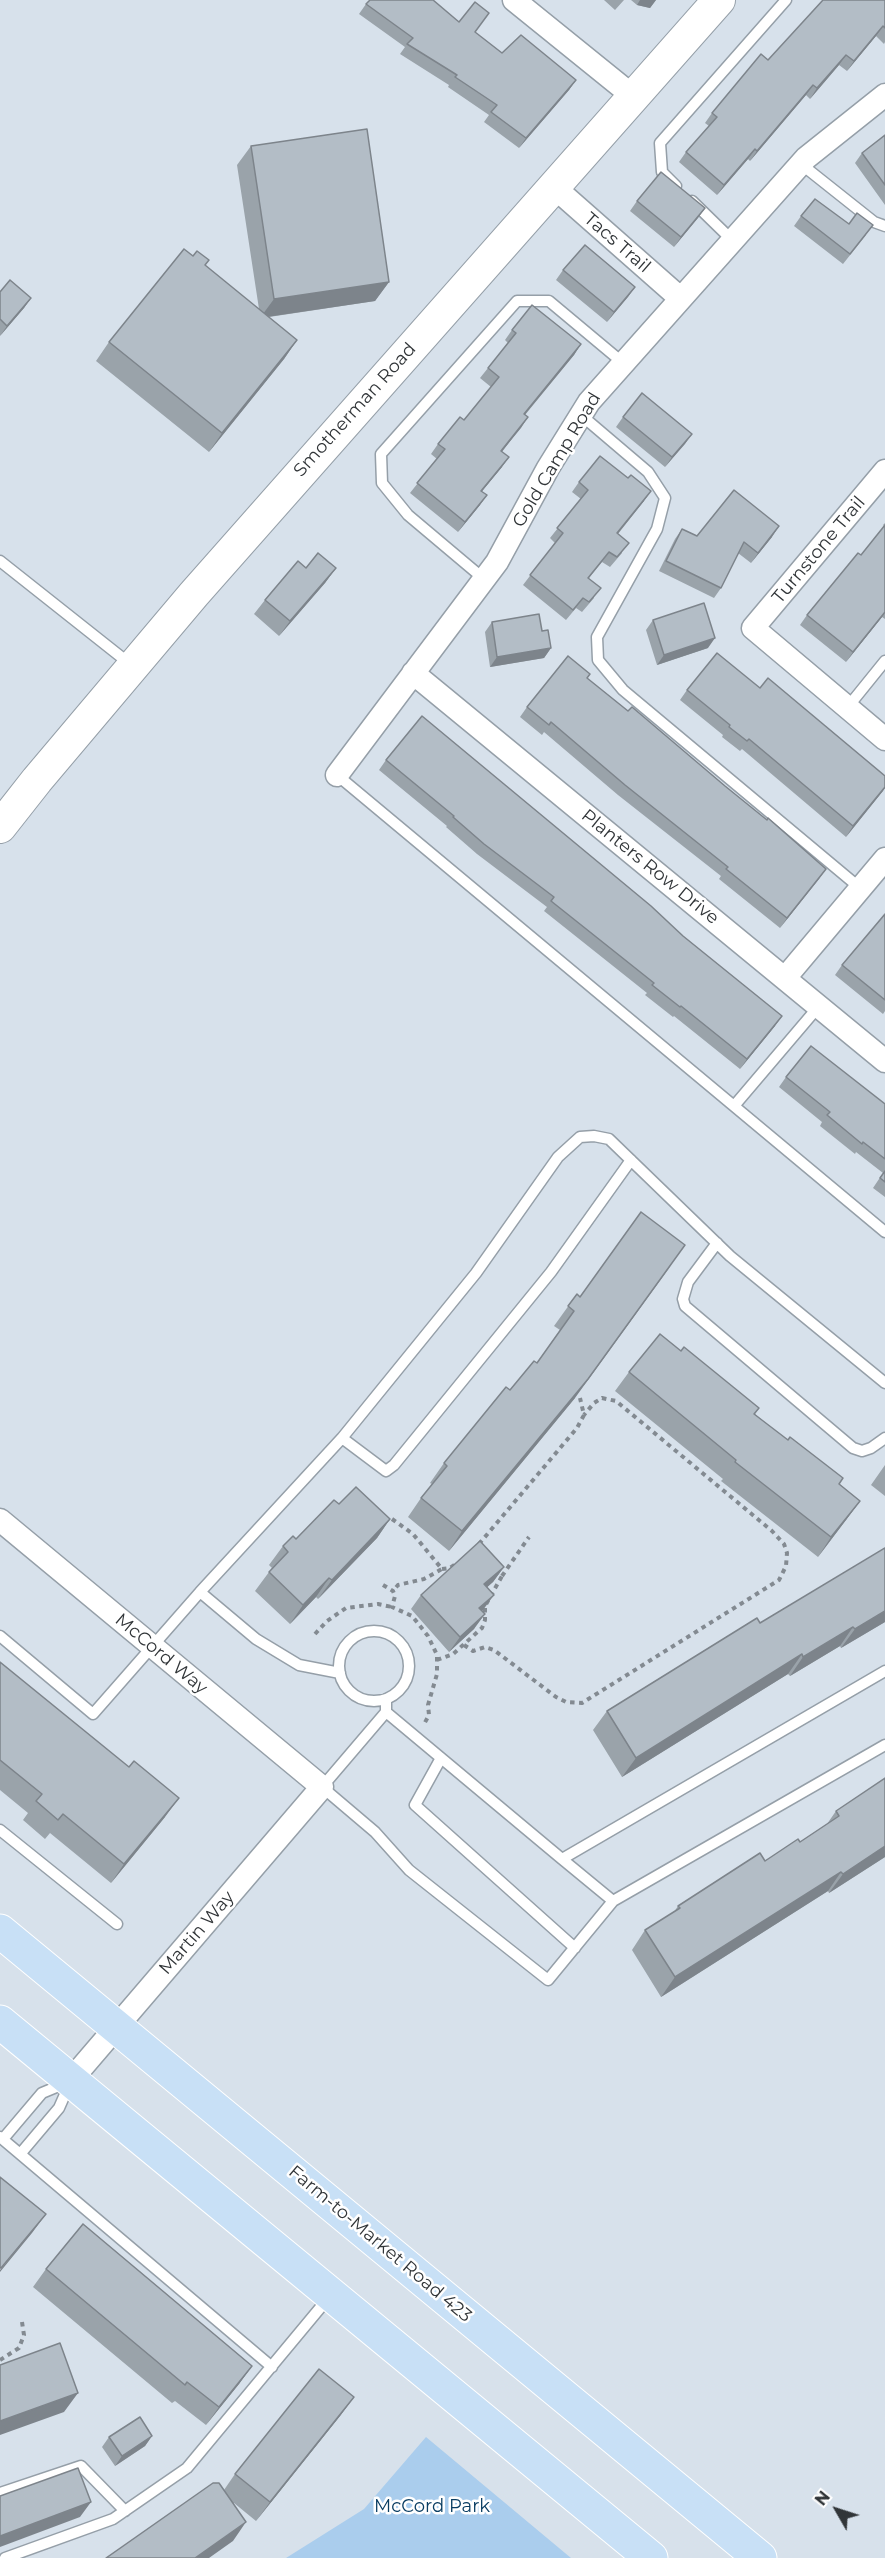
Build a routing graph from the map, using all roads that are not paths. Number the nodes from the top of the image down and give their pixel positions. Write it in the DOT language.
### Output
graph roads {
  1 [pos="514,0"];
  2 [pos="719,0"];
  3 [pos="786,0"];
  4 [pos="885,95"];
  5 [pos="634,97"];
  6 [pos="801,164"];
  7 [pos="554,187"];
  8 [pos="885,226"];
  9 [pos="732,240"];
  10 [pos="680,298"];
  11 [pos="622,362"];
  12 [pos="580,415"];
  13 [pos="885,471"];
  14 [pos="0,561"];
  15 [pos="484,579"];
  16 [pos="885,662"];
  17 [pos="133,666"];
  18 [pos="413,673"];
  19 [pos="847,708"];
  20 [pos="885,740"];
  21 [pos="337,775"];
  22 [pos="0,828"];
  23 [pos="885,859"];
  24 [pos="860,888"];
  25 [pos="785,978"];
  26 [pos="819,1006"];
  27 [pos="884,1058"];
  28 [pos="734,1106"];
  29 [pos="631,1160"];
  30 [pos="885,1232"];
  31 [pos="717,1243"];
  32 [pos="885,1383"];
  33 [pos="342,1438"];
  34 [pos="885,1438"];
  35 [pos="0,1520"];
  36 [pos="200,1592"];
  37 [pos="0,1636"];
  38 [pos="153,1647"];
  39 [pos="885,1671"];
  40 [pos="340,1673"];
  41 [pos="386,1699"];
  42 [pos="386,1712"];
  43 [pos="885,1745"];
  44 [pos="441,1758"];
  45 [pos="322,1787"];
  46 [pos="0,1830"];
  47 [pos="562,1858"];
  48 [pos="614,1901"];
  49 [pos="117,1924"];
  50 [pos="0,1931"];
  51 [pos="575,1948"];
  52 [pos="0,2022"];
  53 [pos="116,2027"];
  54 [pos="71,2080"];
  55 [pos="1,2138"];
  56 [pos="21,2153"];
  57 [pos="331,2295"];
  58 [pos="272,2367"];
  59 [pos="0,2493"];
  60 [pos="125,2511"];
  61 [pos="4,2558"];
  62 [pos="651,2558"];
  63 [pos="760,2558"];
  1 -- 5 [label="street"];
  2 -- 5 [label="street, Smotherman Road"];
  3 -- 9 [label="lane"];
  4 -- 6 [label="street, Gold Camp Road"];
  5 -- 7 [label="street, Smotherman Road"];
  6 -- 8 [label="lane"];
  6 -- 9 [label="street, Gold Camp Road"];
  7 -- 10 [label="street, Tacs Trail"];
  7 -- 17 [label="street, Smotherman Road"];
  9 -- 10 [label="street, Gold Camp Road"];
  10 -- 11 [label="street, Gold Camp Road"];
  11 -- 12 [label="street, Gold Camp Road"];
  11 -- 15 [label="lane"];
  12 -- 15 [label="street, Gold Camp Road"];
  12 -- 24 [label="lane"];
  13 -- 19 [label="street, Turnstone Trail"];
  14 -- 17 [label="lane"];
  15 -- 18 [label="street, Gold Camp Road"];
  16 -- 19 [label="lane"];
  17 -- 22 [label="street, Smotherman Road"];
  18 -- 21 [label="street, Gold Camp Road"];
  18 -- 25 [label="street, Planters Row Drive"];
  19 -- 20 [label="street"];
  21 -- 28 [label="lane"];
  23 -- 24 [label="street"];
  24 -- 25 [label="street"];
  25 -- 26 [label="street, Planters Row Drive"];
  26 -- 27 [label="street, Planters Row Drive"];
  26 -- 28 [label="lane"];
  28 -- 30 [label="lane"];
  29 -- 31 [label="lane"];
  29 -- 33 [label="lane"];
  29 -- 33 [label="lane"];
  31 -- 32 [label="lane"];
  31 -- 34 [label="lane"];
  33 -- 36 [label="lane"];
  35 -- 38 [label="street, McCord Way"];
  36 -- 38 [label="lane"];
  36 -- 40 [label="lane"];
  37 -- 38 [label="lane"];
  38 -- 45 [label="street, McCord Way"];
  39 -- 47 [label="lane"];
  40 -- 41 [label="lane"];
  40 -- 41 [label="lane"];
  41 -- 42 [label="lane"];
  42 -- 44 [label="lane"];
  42 -- 45 [label="lane"];
  43 -- 48 [label="lane"];
  44 -- 47 [label="lane"];
  44 -- 51 [label="lane"];
  45 -- 51 [label="lane"];
  45 -- 53 [label="street, Martin Way"];
  46 -- 49 [label="lane"];
  47 -- 48 [label="lane"];
  48 -- 51 [label="lane"];
  50 -- 53 [label="main road, Farm-to-Market Road 423"];
  52 -- 54 [label="main road"];
  53 -- 54 [label="street, Martin Way"];
  53 -- 63 [label="main road, Farm-to-Market Road 423"];
  54 -- 55 [label="lane"];
  54 -- 56 [label="lane"];
  54 -- 57 [label="main road"];
  55 -- 56 [label="lane"];
  56 -- 58 [label="lane"];
  57 -- 58 [label="lane"];
  57 -- 62 [label="main road"];
  58 -- 60 [label="lane"];
  59 -- 60 [label="lane"];
  60 -- 61 [label="lane"];
}
